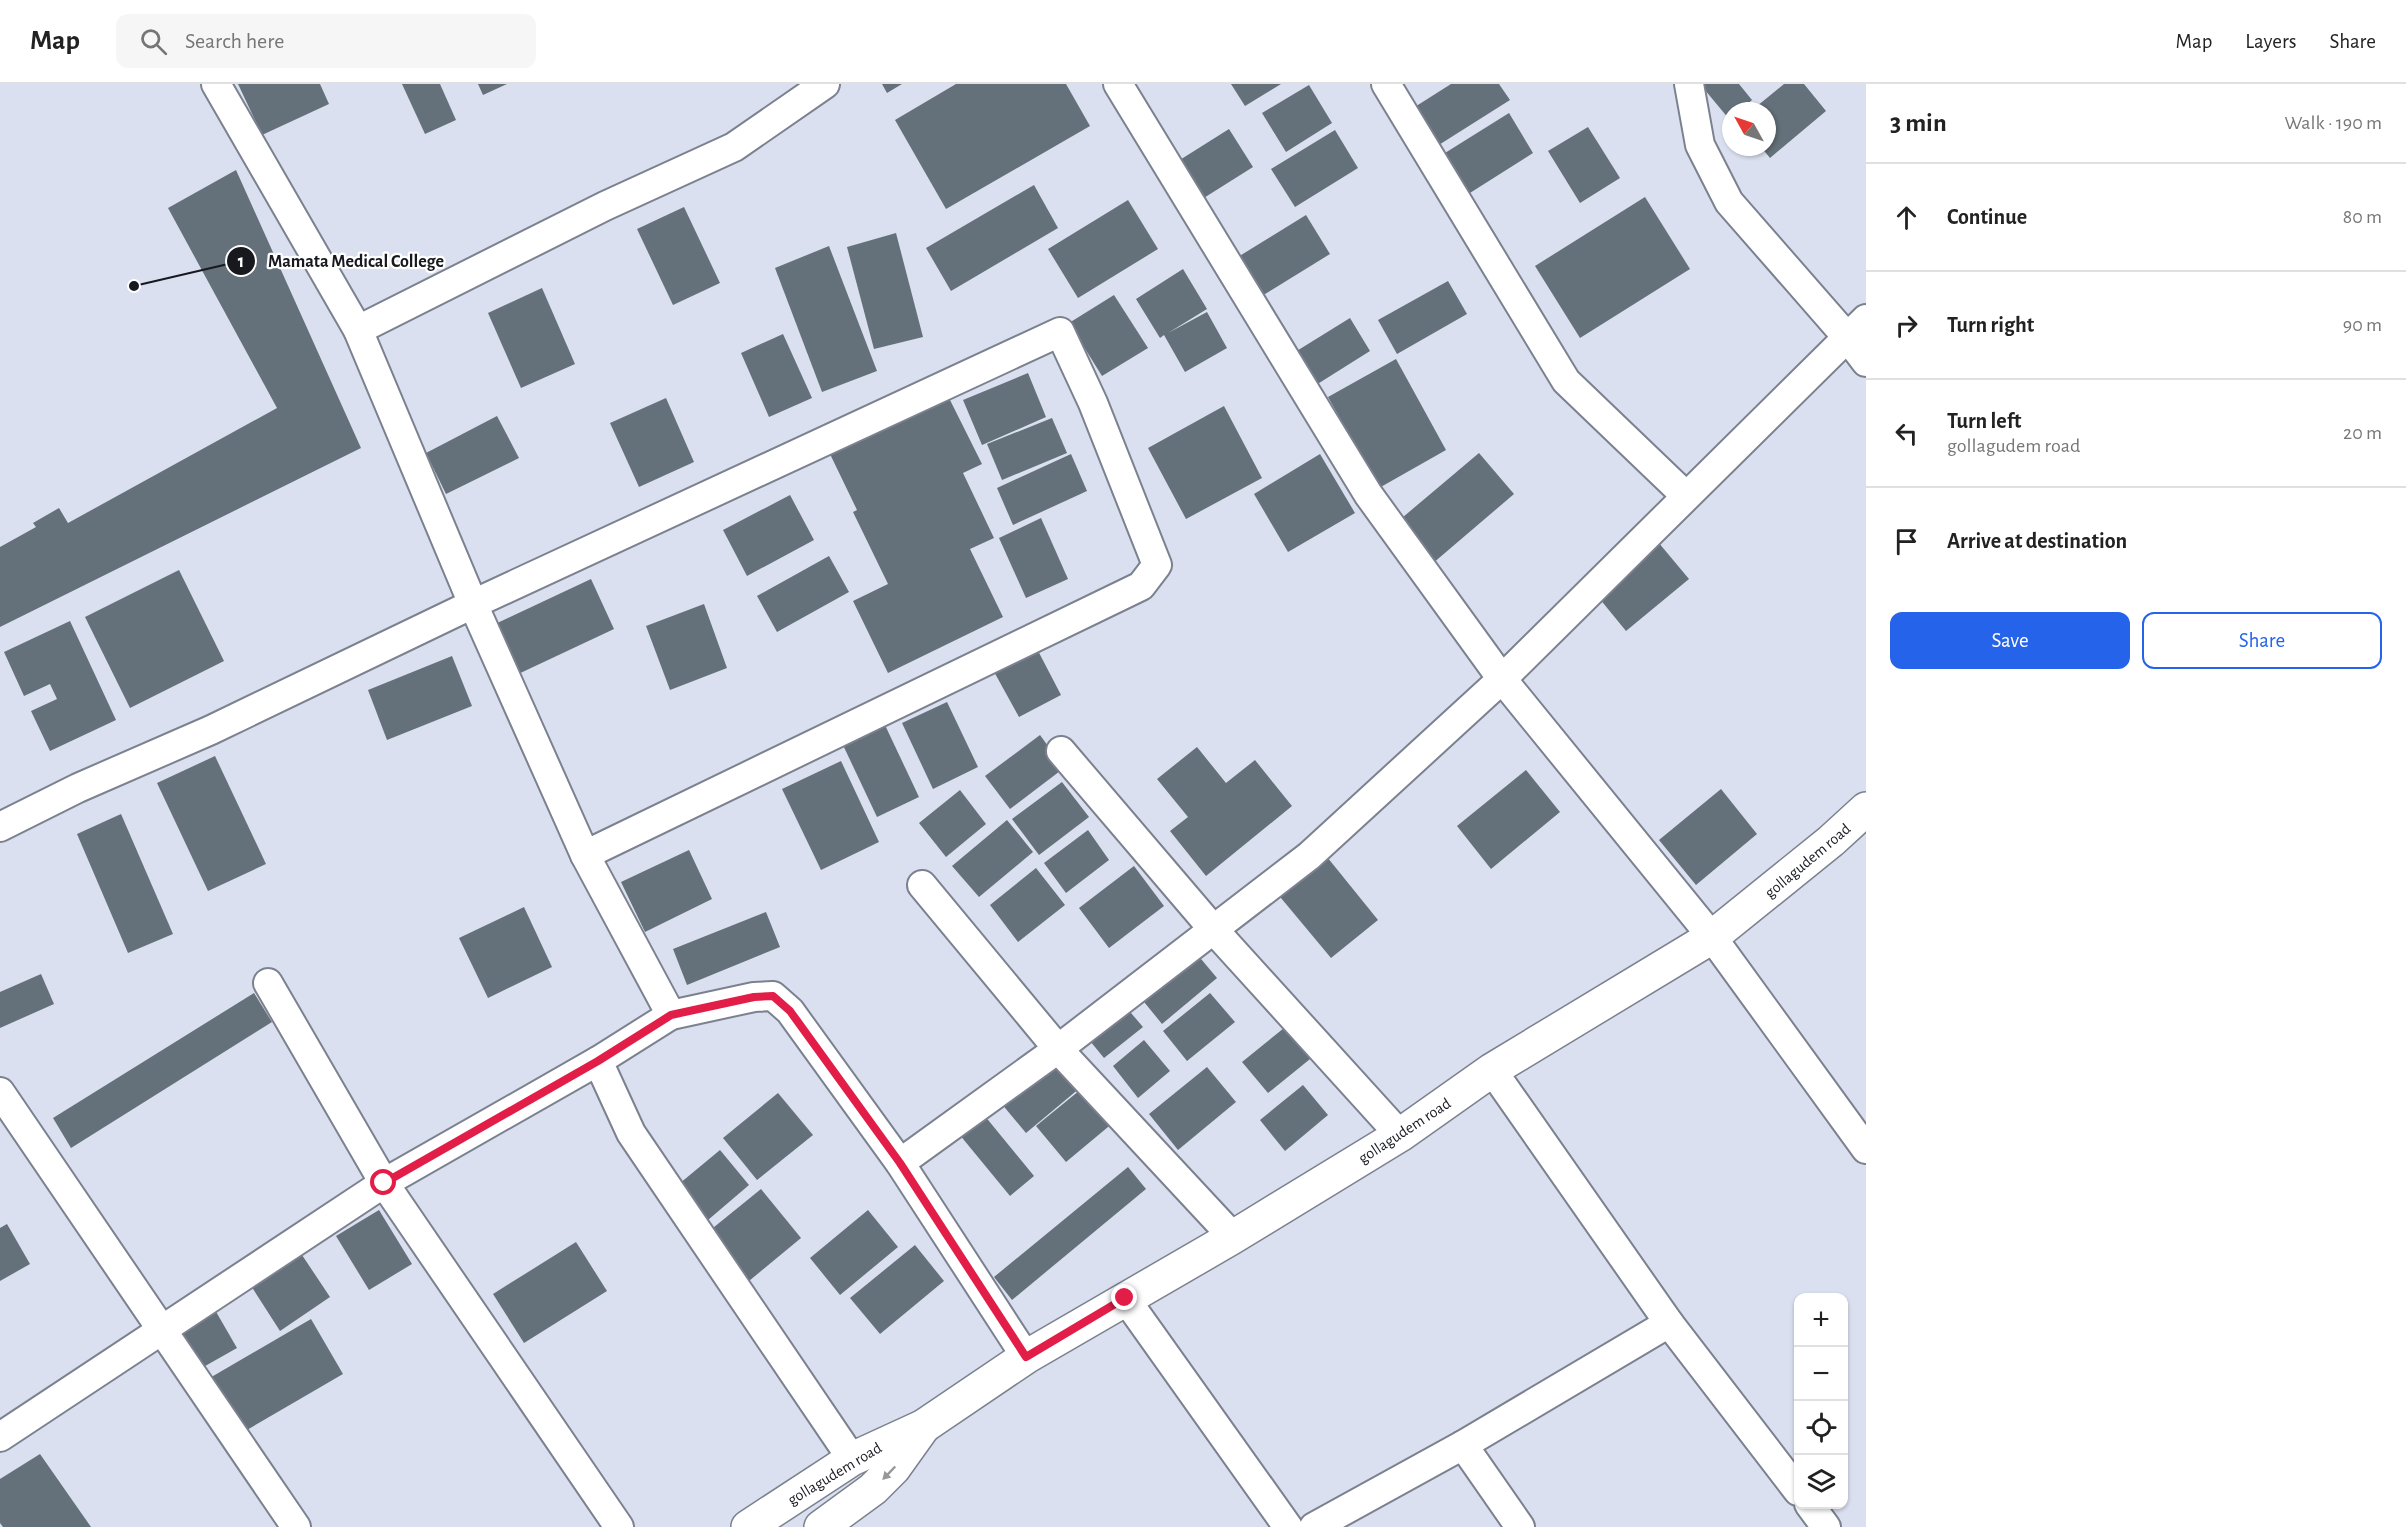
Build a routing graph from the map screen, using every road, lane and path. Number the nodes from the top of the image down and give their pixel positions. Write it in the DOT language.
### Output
graph roads {
  1 [pos="216,84"];
  2 [pos="825,84"];
  3 [pos="1119,84"];
  4 [pos="1386,84"];
  5 [pos="1689,84"];
  6 [pos="1856,328"];
  7 [pos="358,330"];
  8 [pos="1866,362"];
  9 [pos="1686,496"];
  10 [pos="473,604"];
  11 [pos="1502,679"];
  12 [pos="1061,751"];
  13 [pos="1866,809"];
  14 [pos="0,827"];
  15 [pos="585,855"];
  16 [pos="922,885"];
  17 [pos="1213,929"];
  18 [pos="1712,937"];
  19 [pos="267,983"];
  20 [pos="671,1015"];
  21 [pos="1058,1049"];
  22 [pos="598,1061"];
  23 [pos="1492,1070"];
  24 [pos="0,1092"];
  25 [pos="1400,1135"];
  26 [pos="1866,1149"];
  27 [pos="900,1163"];
  28 [pos="384,1183"];
  29 [pos="1233,1237"];
  30 [pos="1125,1298"];
  31 [pos="1669,1323"];
  32 [pos="163,1329"];
  33 [pos="1026,1357"];
  34 [pos="924,1426"];
  35 [pos="0,1437"];
  36 [pos="1463,1445"];
  37 [pos="852,1459"];
  38 [pos="1794,1486"];
  39 [pos="1813,1509"];
  40 [pos="296,1527"];
  41 [pos="619,1527"];
  42 [pos="748,1527"];
  43 [pos="821,1527"];
  44 [pos="1288,1527"];
  45 [pos="1314,1527"];
  46 [pos="1520,1527"];
  47 [pos="1826,1527"];
  1 -- 7 [label="street"];
  2 -- 7 [label="street"];
  3 -- 11 [label="street"];
  4 -- 9 [label="street"];
  5 -- 6 [label="street"];
  6 -- 8 [label="street"];
  6 -- 9 [label="street"];
  7 -- 10 [label="street"];
  9 -- 11 [label="street"];
  10 -- 14 [label="street"];
  10 -- 15 [label="street"];
  10 -- 15 [label="street"];
  11 -- 17 [label="street"];
  11 -- 18 [label="street"];
  12 -- 17 [label="street"];
  13 -- 18 [label="street, gollagudem road"];
  15 -- 20 [label="street"];
  16 -- 21 [label="street"];
  17 -- 21 [label="street"];
  17 -- 25 [label="street"];
  18 -- 23 [label="street, gollagudem road"];
  18 -- 26 [label="street"];
  19 -- 28 [label="street"];
  20 -- 22 [label="street"];
  20 -- 27 [label="street"];
  21 -- 27 [label="street"];
  21 -- 29 [label="street"];
  22 -- 28 [label="street"];
  22 -- 37 [label="street"];
  23 -- 25 [label="street, gollagudem road"];
  23 -- 31 [label="street"];
  24 -- 32 [label="street"];
  25 -- 29 [label="street, gollagudem road"];
  27 -- 33 [label="street"];
  28 -- 32 [label="street"];
  28 -- 41 [label="street"];
  29 -- 30 [label="street, gollagudem road"];
  30 -- 33 [label="street, gollagudem road"];
  30 -- 44 [label="street"];
  31 -- 36 [label="street"];
  31 -- 38 [label="street"];
  32 -- 35 [label="street"];
  32 -- 40 [label="street"];
  33 -- 34 [label="street, gollagudem road"];
  34 -- 37 [label="street, gollagudem road"];
  34 -- 43 [label="street, gollagudem road, one-way"];
  36 -- 45 [label="street"];
  36 -- 46 [label="street"];
  37 -- 42 [label="street, gollagudem road"];
  39 -- 47 [label="street"];
}
